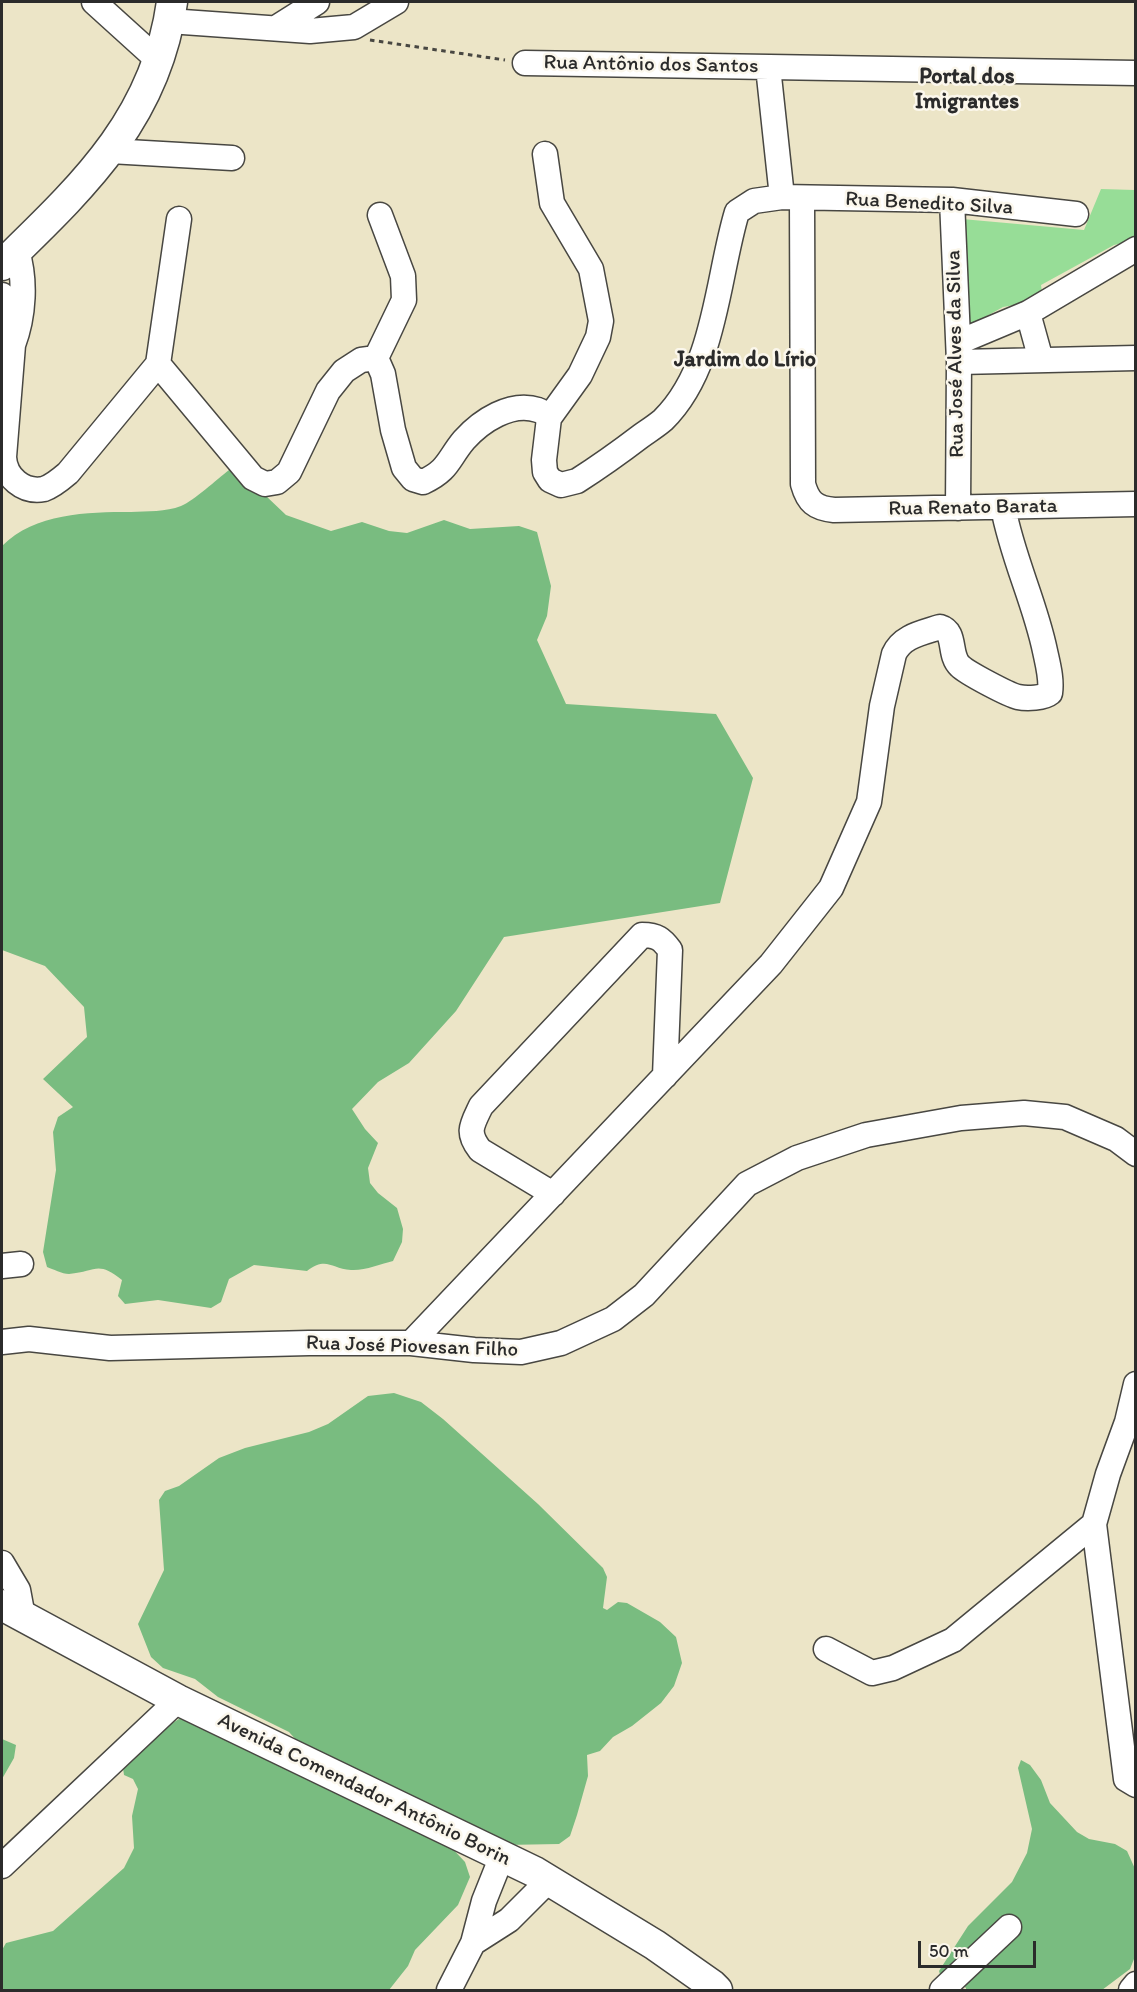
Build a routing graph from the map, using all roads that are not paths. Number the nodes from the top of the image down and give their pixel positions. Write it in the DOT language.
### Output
graph roads {
  1 [pos="94,2"];
  2 [pos="317,2"];
  3 [pos="396,2"];
  4 [pos="171,11"];
  5 [pos="276,28"];
  6 [pos="158,60"];
  7 [pos="525,63"];
  8 [pos="768,67"];
  9 [pos="1136,73"];
  10 [pos="110,151"];
  11 [pos="545,154"];
  12 [pos="232,158"];
  13 [pos="792,198"];
  14 [pos="952,200"];
  15 [pos="1076,214"];
  16 [pos="380,215"];
  17 [pos="178,219"];
  18 [pos="1136,249"];
  19 [pos="9,258"];
  20 [pos="2,295"];
  21 [pos="1028,313"];
  22 [pos="12,345"];
  23 [pos="959,352"];
  24 [pos="376,358"];
  25 [pos="1136,358"];
  26 [pos="1041,360"];
  27 [pos="158,364"];
  28 [pos="549,418"];
  29 [pos="1136,504"];
  30 [pos="1003,507"];
  31 [pos="958,508"];
  32 [pos="665,1076"];
  33 [pos="1136,1154"];
  34 [pos="553,1194"];
  35 [pos="2,1342"];
  36 [pos="411,1343"];
  37 [pos="1136,1384"];
  38 [pos="1094,1524"];
  39 [pos="2,1563"];
  40 [pos="12,1611"];
  41 [pos="826,1649"];
  42 [pos="178,1700"];
  43 [pos="1136,1785"];
  44 [pos="501,1856"];
  45 [pos="2,1866"];
  46 [pos="549,1881"];
  47 [pos="1009,1927"];
  48 [pos="473,1943"];
  49 [pos="1136,1984"];
  50 [pos="449,1990"];
  51 [pos="717,1990"];
  52 [pos="942,1990"];
  53 [pos="1131,1990"];
  1 -- 6 [label="street"];
  2 -- 5 [label="street"];
  3 -- 5 [label="street"];
  4 -- 5 [label="street"];
  4 -- 6 [label="main road"];
  6 -- 10 [label="main road"];
  7 -- 8 [label="street, Rua Antônio dos Santos"];
  8 -- 9 [label="street, Rua Antônio dos Santos"];
  8 -- 13 [label="street"];
  10 -- 12 [label="street"];
  10 -- 19 [label="main road"];
  11 -- 28 [label="street"];
  13 -- 14 [label="street, Rua Benedito Silva"];
  13 -- 28 [label="street, Rua Benedito Silva"];
  13 -- 31 [label="street, Rua Renato Barata"];
  14 -- 15 [label="street, Rua Benedito Silva"];
  14 -- 23 [label="street, Rua José Alves da Silva"];
  16 -- 24 [label="street"];
  17 -- 27 [label="street"];
  18 -- 21 [label="street"];
  19 -- 22 [label="street"];
  20 -- 22 [label="street"];
  21 -- 23 [label="street"];
  21 -- 26 [label="street"];
  22 -- 27 [label="street"];
  23 -- 26 [label="street"];
  23 -- 31 [label="street, Rua José Alves da Silva"];
  24 -- 27 [label="street"];
  24 -- 28 [label="street"];
  25 -- 26 [label="street"];
  29 -- 30 [label="street, Rua Renato Barata"];
  30 -- 31 [label="street, Rua Renato Barata"];
  30 -- 32 [label="street"];
  32 -- 34 [label="street"];
  32 -- 34 [label="street"];
  33 -- 36 [label="street, Rua José Piovesan Filho"];
  34 -- 36 [label="street"];
  35 -- 36 [label="street, Rua José Piovesan Filho"];
  37 -- 38 [label="street"];
  38 -- 41 [label="street"];
  38 -- 43 [label="street"];
  39 -- 40 [label="street"];
  40 -- 42 [label="main road, Avenida Comendador Antônio Borin"];
  42 -- 44 [label="main road, Avenida Comendador Antônio Borin"];
  42 -- 45 [label="street"];
  44 -- 46 [label="main road, Avenida Comendador Antônio Borin"];
  44 -- 48 [label="street"];
  46 -- 48 [label="street"];
  46 -- 51 [label="main road, Avenida Comendador Antônio Borin"];
  47 -- 52 [label="street"];
  48 -- 50 [label="street"];
  49 -- 53 [label="street"];
}
